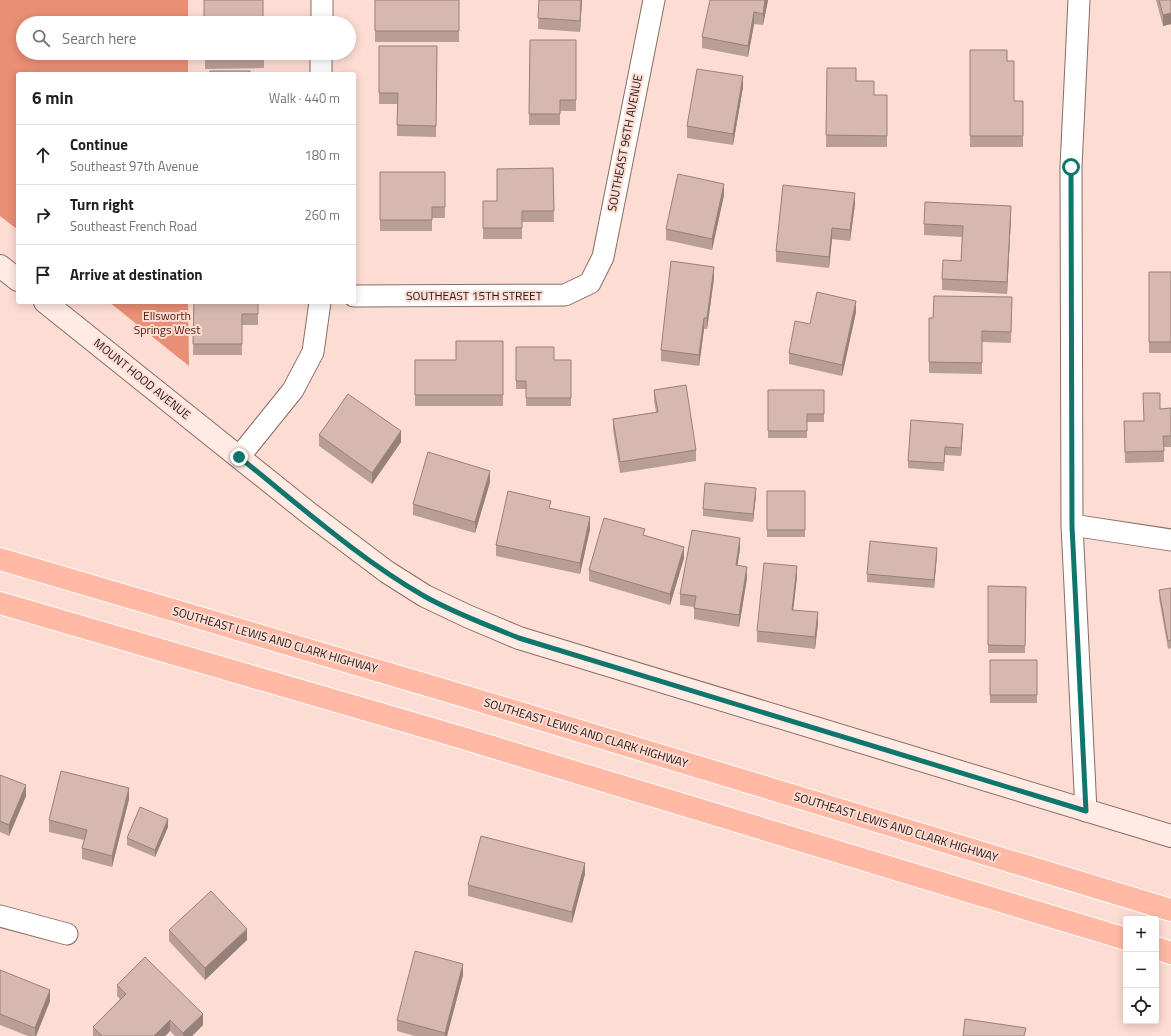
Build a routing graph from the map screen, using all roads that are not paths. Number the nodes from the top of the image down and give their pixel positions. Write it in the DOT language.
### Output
graph roads {
  1 [pos="322,0"];
  2 [pos="654,0"];
  3 [pos="1079,0"];
  4 [pos="322,16"];
  5 [pos="322,60"];
  6 [pos="321,72"];
  7 [pos="0,266"];
  8 [pos="16,278"];
  9 [pos="590,283"];
  10 [pos="356,296"];
  11 [pos="48,304"];
  12 [pos="320,304"];
  13 [pos="239,457"];
  14 [pos="1072,526"];
  15 [pos="1171,540"];
  16 [pos="0,559"];
  17 [pos="0,603"];
  18 [pos="1086,811"];
  19 [pos="1171,836"];
  20 [pos="1171,910"];
  21 [pos="0,916"];
  22 [pos="67,934"];
  23 [pos="1123,938"];
  24 [pos="1159,949"];
  25 [pos="1171,953"];
  1 -- 4 [label="street"];
  2 -- 9 [label="street, SOUTHEAST 96TH AVENUE"];
  3 -- 14 [label="street"];
  5 -- 6 [label="street"];
  7 -- 8 [label="street"];
  9 -- 10 [label="street, SOUTHEAST 15TH STREET"];
  11 -- 13 [label="street, MOUNT HOOD AVENUE"];
  12 -- 13 [label="street"];
  13 -- 18 [label="street, MOUNT HOOD AVENUE"];
  14 -- 15 [label="street"];
  14 -- 18 [label="street"];
  16 -- 20 [label="highway, SOUTHEAST LEWIS AND CLARK HIGHWAY"];
  17 -- 23 [label="highway"];
  18 -- 19 [label="street, MOUNT HOOD AVENUE"];
  21 -- 22 [label="street"];
  24 -- 25 [label="highway"];
}
